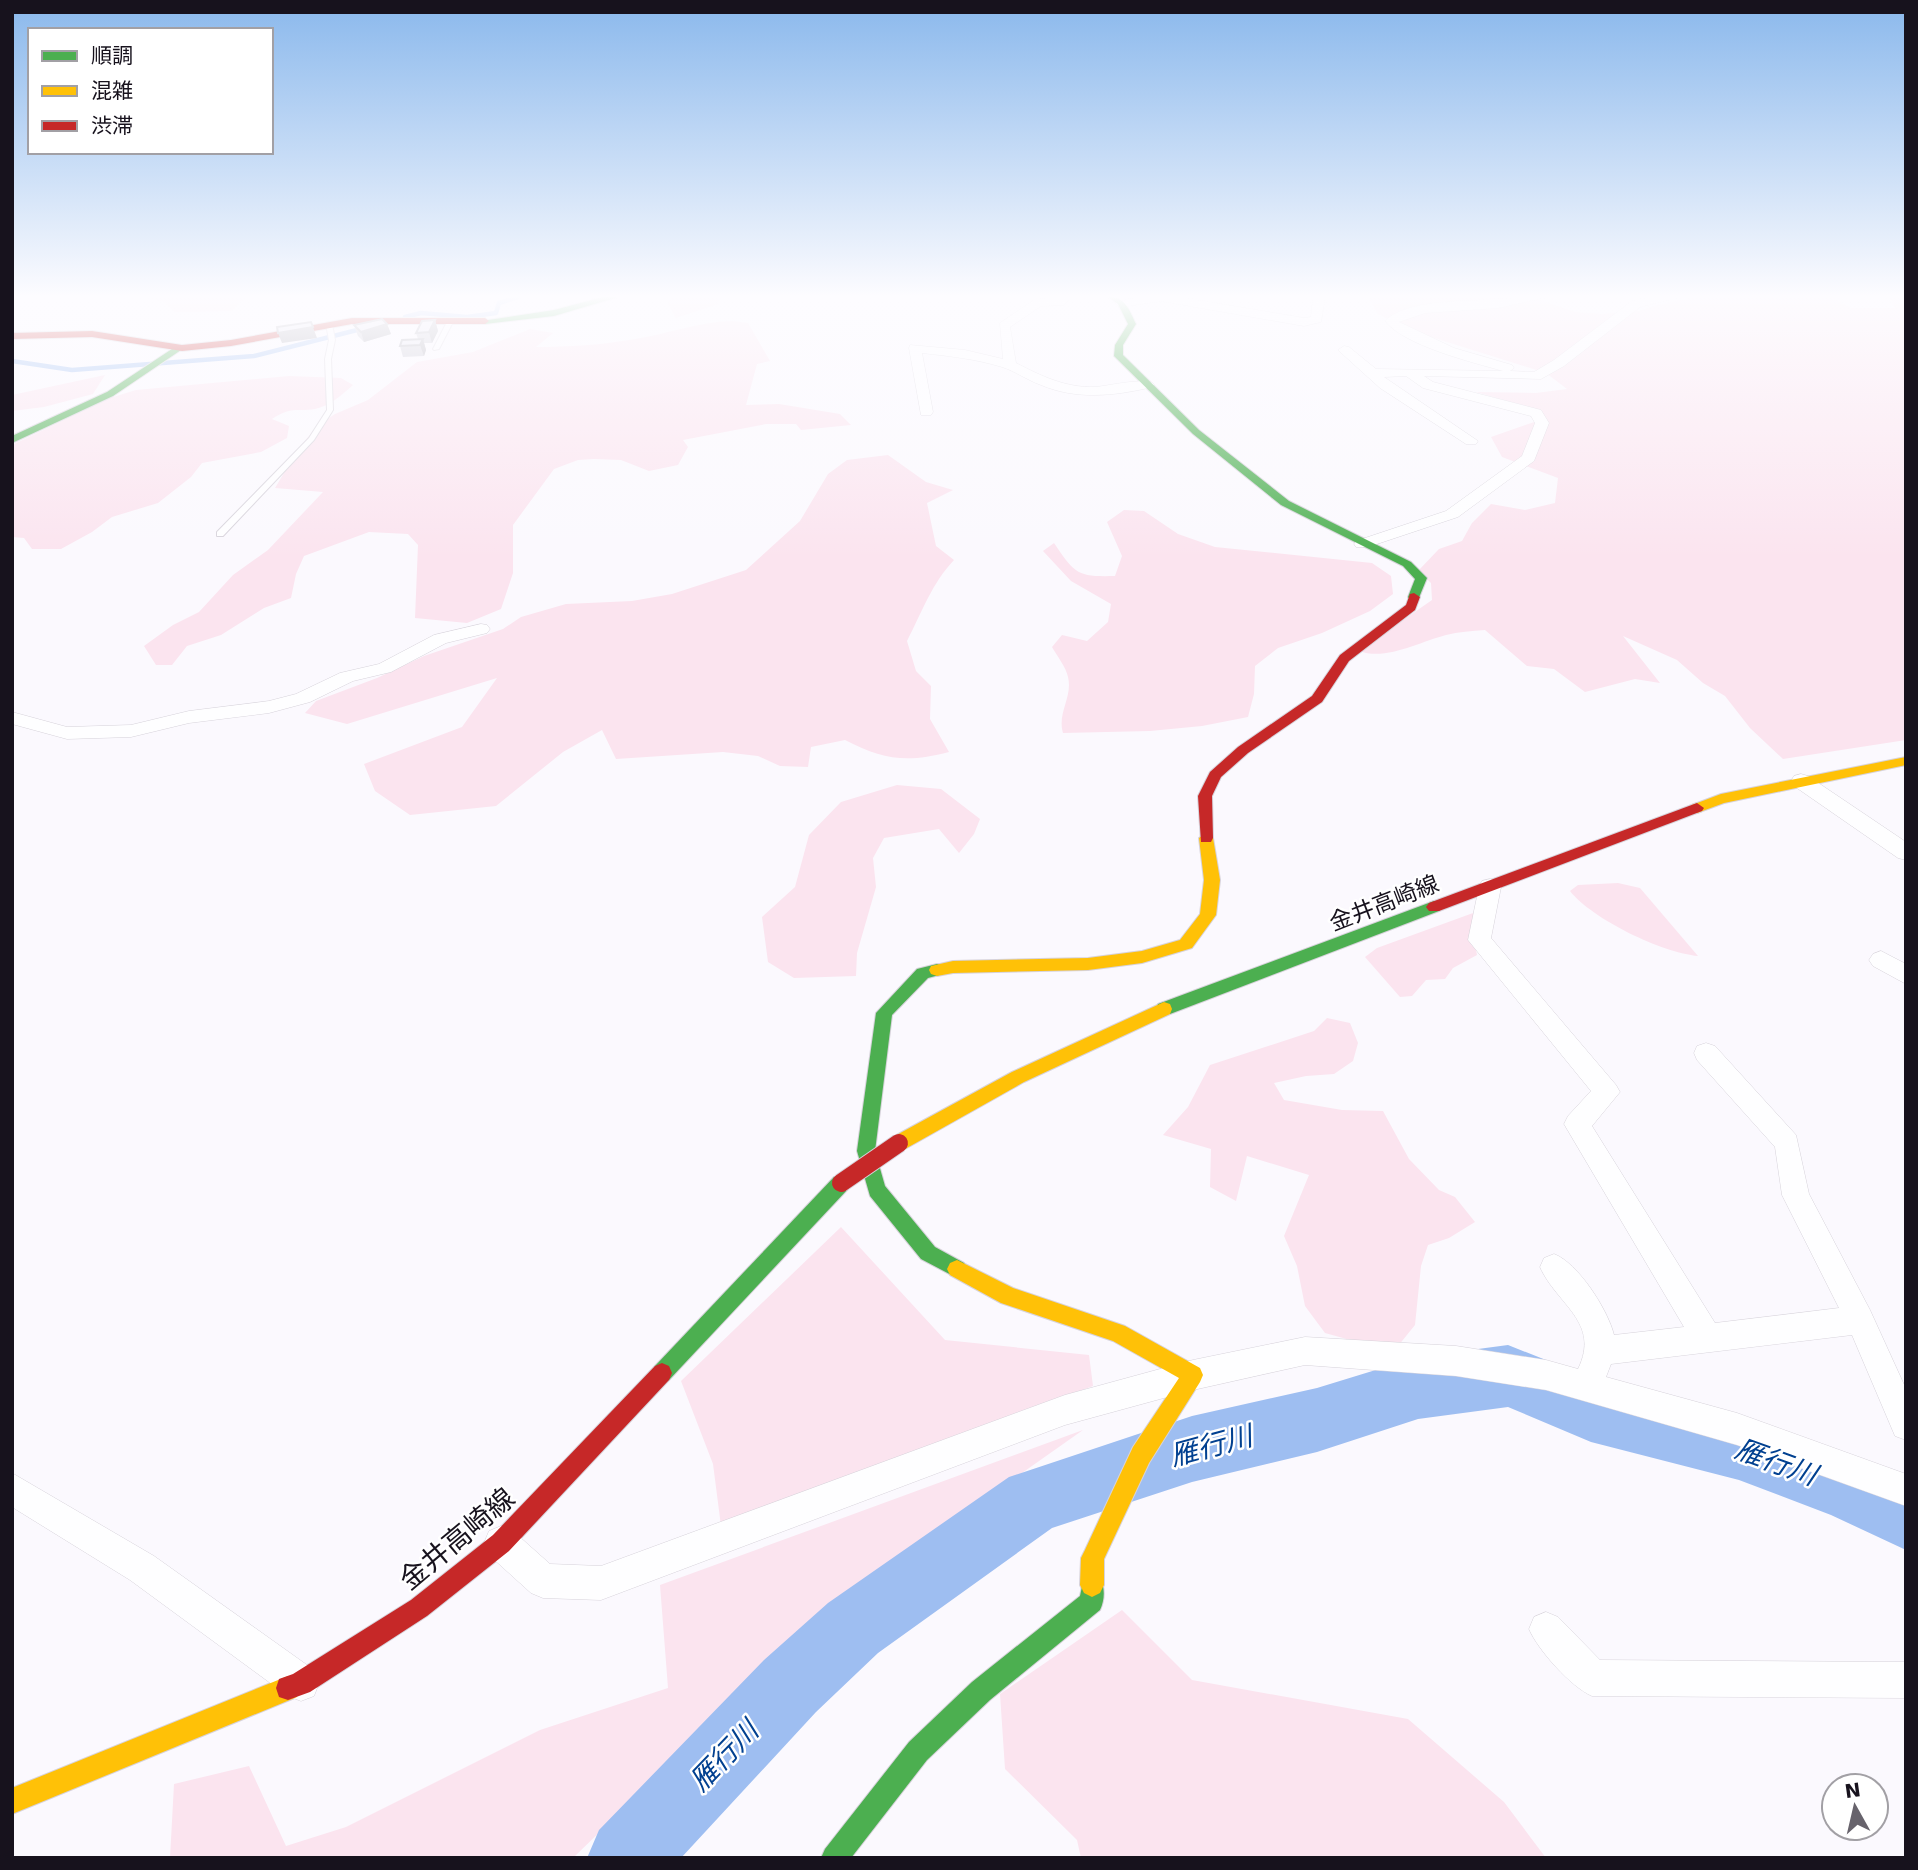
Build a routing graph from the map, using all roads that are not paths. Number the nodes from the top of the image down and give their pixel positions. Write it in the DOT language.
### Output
graph roads {
  1 [pos="124,384"];
  2 [pos="329,384"];
  3 [pos="921,384"];
  4 [pos="1054,384"];
  5 [pos="1145,384"];
  6 [pos="1147,384"];
  7 [pos="1384,384"];
  8 [pos="1427,384"];
  9 [pos="926,412"];
  10 [pos="12,440"];
  11 [pos="1471,441"];
  12 [pos="220,534"];
  13 [pos="1362,544"];
  14 [pos="481,629"];
  15 [pos="12,718"];
  16 [pos="1906,761"];
  17 [pos="1801,780"];
  18 [pos="1906,853"];
  19 [pos="1490,887"];
  20 [pos="1881,960"];
  21 [pos="1906,975"];
  22 [pos="1706,1053"];
  23 [pos="1554,1267"];
  24 [pos="1860,1320"];
  25 [pos="1707,1337"];
  26 [pos="1600,1352"];
  27 [pos="1193,1375"];
  28 [pos="1586,1386"];
  29 [pos="1906,1425"];
  30 [pos="12,1489"];
  31 [pos="1906,1490"];
  32 [pos="501,1543"];
  33 [pos="1546,1629"];
  34 [pos="1906,1680"];
  35 [pos="301,1683"];
  36 [pos="12,1801"];
  37 [pos="834,1858"];
  1 -- 10 [label="street"];
  2 -- 12 [label="lane"];
  3 -- 9 [label="street"];
  4 -- 5 [label="street"];
  6 -- 13 [label="street"];
  7 -- 11 [label="street"];
  8 -- 13 [label="street"];
  13 -- 27 [label="street"];
  14 -- 15 [label="street"];
  16 -- 17 [label="street, 金井高崎線"];
  17 -- 18 [label="street"];
  17 -- 19 [label="street, 金井高崎線"];
  19 -- 25 [label="street"];
  19 -- 32 [label="street, 金井高崎線, bridge"];
  20 -- 21 [label="street"];
  22 -- 24 [label="street"];
  23 -- 26 [label="street"];
  24 -- 25 [label="street"];
  24 -- 29 [label="street"];
  25 -- 26 [label="street"];
  26 -- 28 [label="street"];
  27 -- 28 [label="street"];
  27 -- 32 [label="street"];
  27 -- 37 [label="street"];
  28 -- 31 [label="street"];
  30 -- 35 [label="street"];
  32 -- 35 [label="street, 金井高崎線"];
  33 -- 34 [label="street"];
  35 -- 36 [label="street, 金井高崎線"];
}
